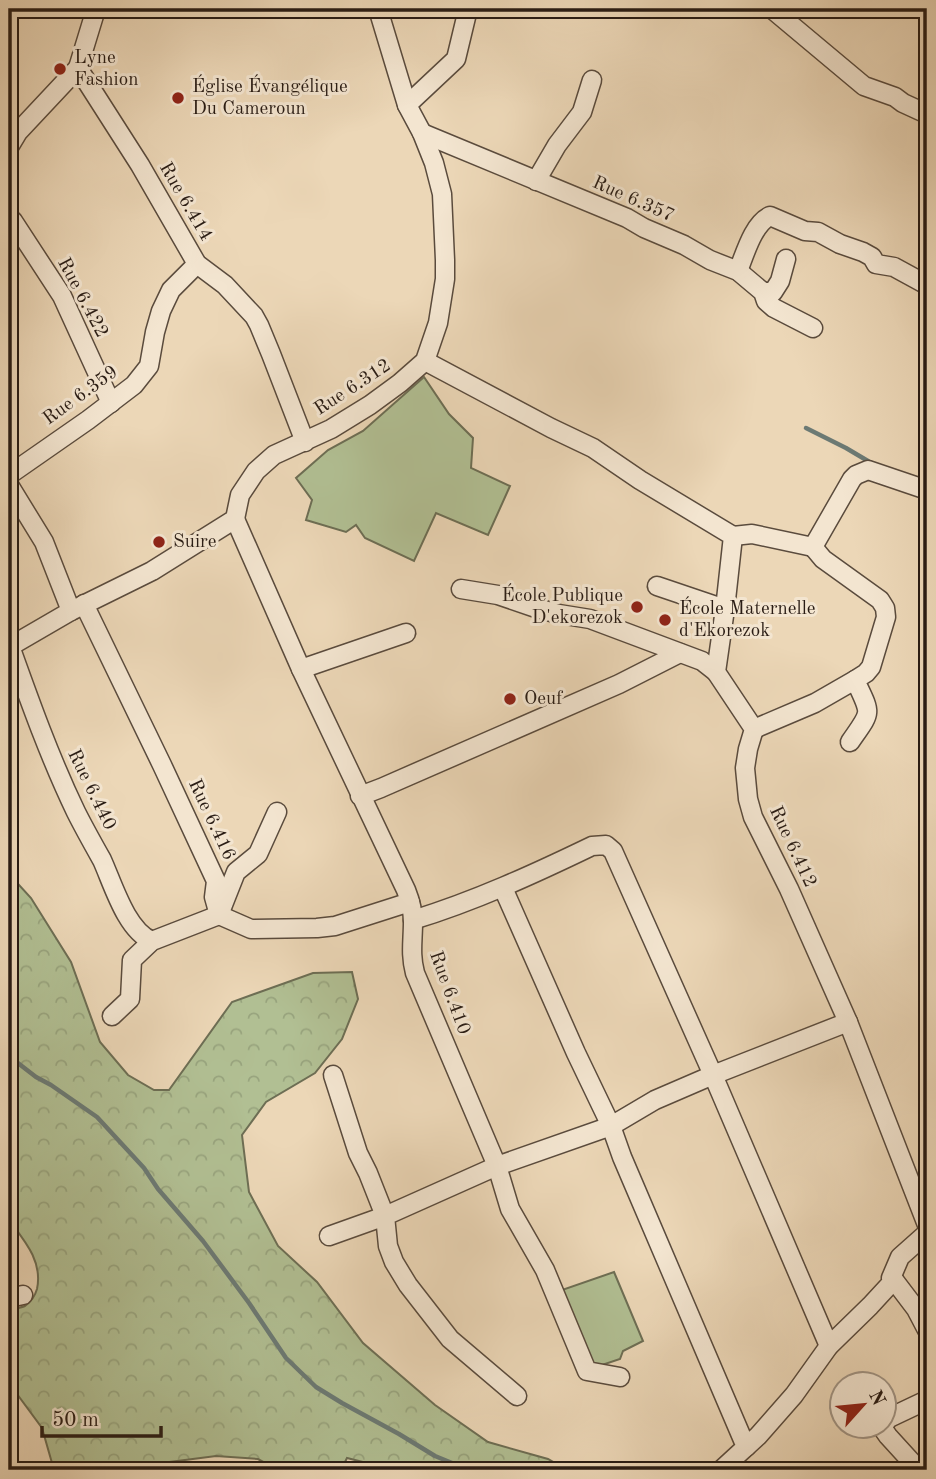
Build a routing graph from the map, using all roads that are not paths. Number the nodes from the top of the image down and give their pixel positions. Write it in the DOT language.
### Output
graph roads {
  1 [pos="96,9"];
  2 [pos="378,9"];
  3 [pos="468,9"];
  4 [pos="772,9"];
  5 [pos="78,68"];
  6 [pos="592,80"];
  7 [pos="407,105"];
  8 [pos="927,114"];
  9 [pos="422,133"];
  10 [pos="9,147"];
  11 [pos="536,181"];
  12 [pos="9,217"];
  13 [pos="786,259"];
  14 [pos="197,264"];
  15 [pos="738,271"];
  16 [pos="927,285"];
  17 [pos="763,292"];
  18 [pos="813,328"];
  19 [pos="425,361"];
  20 [pos="111,403"];
  21 [pos="305,442"];
  22 [pos="9,475"];
  23 [pos="9,485"];
  24 [pos="927,490"];
  25 [pos="235,519"];
  26 [pos="733,536"];
  27 [pos="813,547"];
  28 [pos="657,586"];
  29 [pos="461,589"];
  30 [pos="78,608"];
  31 [pos="725,609"];
  32 [pos="406,633"];
  33 [pos="9,646"];
  34 [pos="680,653"];
  35 [pos="301,669"];
  36 [pos="716,672"];
  37 [pos="855,680"];
  38 [pos="754,729"];
  39 [pos="850,742"];
  40 [pos="360,796"];
  41 [pos="277,812"];
  42 [pos="503,888"];
  43 [pos="412,911"];
  44 [pos="219,915"];
  45 [pos="152,941"];
  46 [pos="112,1016"];
  47 [pos="848,1022"];
  48 [pos="333,1075"];
  49 [pos="713,1075"];
  50 [pos="611,1126"];
  51 [pos="497,1166"];
  52 [pos="385,1216"];
  53 [pos="927,1225"];
  54 [pos="927,1233"];
  55 [pos="329,1236"];
  56 [pos="894,1280"];
  57 [pos="927,1329"];
  58 [pos="829,1346"];
  59 [pos="620,1377"];
  60 [pos="517,1396"];
  61 [pos="927,1400"];
  62 [pos="898,1414"];
  63 [pos="892,1440"];
  64 [pos="746,1447"];
  65 [pos="727,1468"];
  66 [pos="919,1470"];
  1 -- 5 [label="street"];
  2 -- 7 [label="street"];
  3 -- 7 [label="street"];
  4 -- 8 [label="street"];
  5 -- 10 [label="street"];
  5 -- 14 [label="street, Rue 6.414"];
  6 -- 11 [label="street"];
  7 -- 9 [label="street"];
  9 -- 11 [label="street, Rue 6.357"];
  9 -- 19 [label="street"];
  11 -- 15 [label="street, Rue 6.357"];
  12 -- 20 [label="street, Rue 6.422"];
  13 -- 17 [label="street"];
  14 -- 20 [label="street, Rue 6.359"];
  14 -- 21 [label="street, Rue 6.414"];
  15 -- 16 [label="street"];
  15 -- 17 [label="street, Rue 6.357"];
  17 -- 18 [label="street, Rue 6.357"];
  19 -- 21 [label="street, Rue 6.312"];
  19 -- 26 [label="street"];
  20 -- 22 [label="street, Rue 6.359"];
  21 -- 25 [label="street, Rue 6.312"];
  23 -- 30 [label="street"];
  24 -- 27 [label="street"];
  25 -- 30 [label="street"];
  25 -- 35 [label="street, Rue 6.410"];
  26 -- 27 [label="street"];
  26 -- 31 [label="street"];
  27 -- 37 [label="street"];
  28 -- 31 [label="street"];
  29 -- 34 [label="street"];
  30 -- 33 [label="street"];
  30 -- 44 [label="street, Rue 6.416"];
  31 -- 36 [label="street"];
  32 -- 35 [label="street"];
  33 -- 45 [label="street, Rue 6.440"];
  34 -- 36 [label="street"];
  34 -- 40 [label="street"];
  35 -- 40 [label="street, Rue 6.410"];
  36 -- 38 [label="street"];
  37 -- 38 [label="street"];
  37 -- 39 [label="street"];
  38 -- 47 [label="street, Rue 6.412"];
  40 -- 43 [label="street, Rue 6.410"];
  41 -- 44 [label="street"];
  42 -- 43 [label="street"];
  42 -- 49 [label="street"];
  42 -- 50 [label="street"];
  43 -- 44 [label="street"];
  43 -- 51 [label="street, Rue 6.410"];
  44 -- 45 [label="street"];
  45 -- 46 [label="street"];
  47 -- 49 [label="street"];
  47 -- 53 [label="street, Rue 6.412"];
  48 -- 52 [label="street"];
  49 -- 50 [label="street"];
  49 -- 58 [label="street"];
  50 -- 51 [label="street"];
  50 -- 64 [label="street"];
  51 -- 52 [label="street"];
  51 -- 59 [label="street, Rue 6.410"];
  52 -- 55 [label="street"];
  52 -- 60 [label="street"];
  54 -- 56 [label="street"];
  56 -- 57 [label="street"];
  56 -- 58 [label="street"];
  58 -- 64 [label="street"];
  61 -- 62 [label="street"];
  63 -- 66 [label="street"];
  64 -- 65 [label="street"];
}
